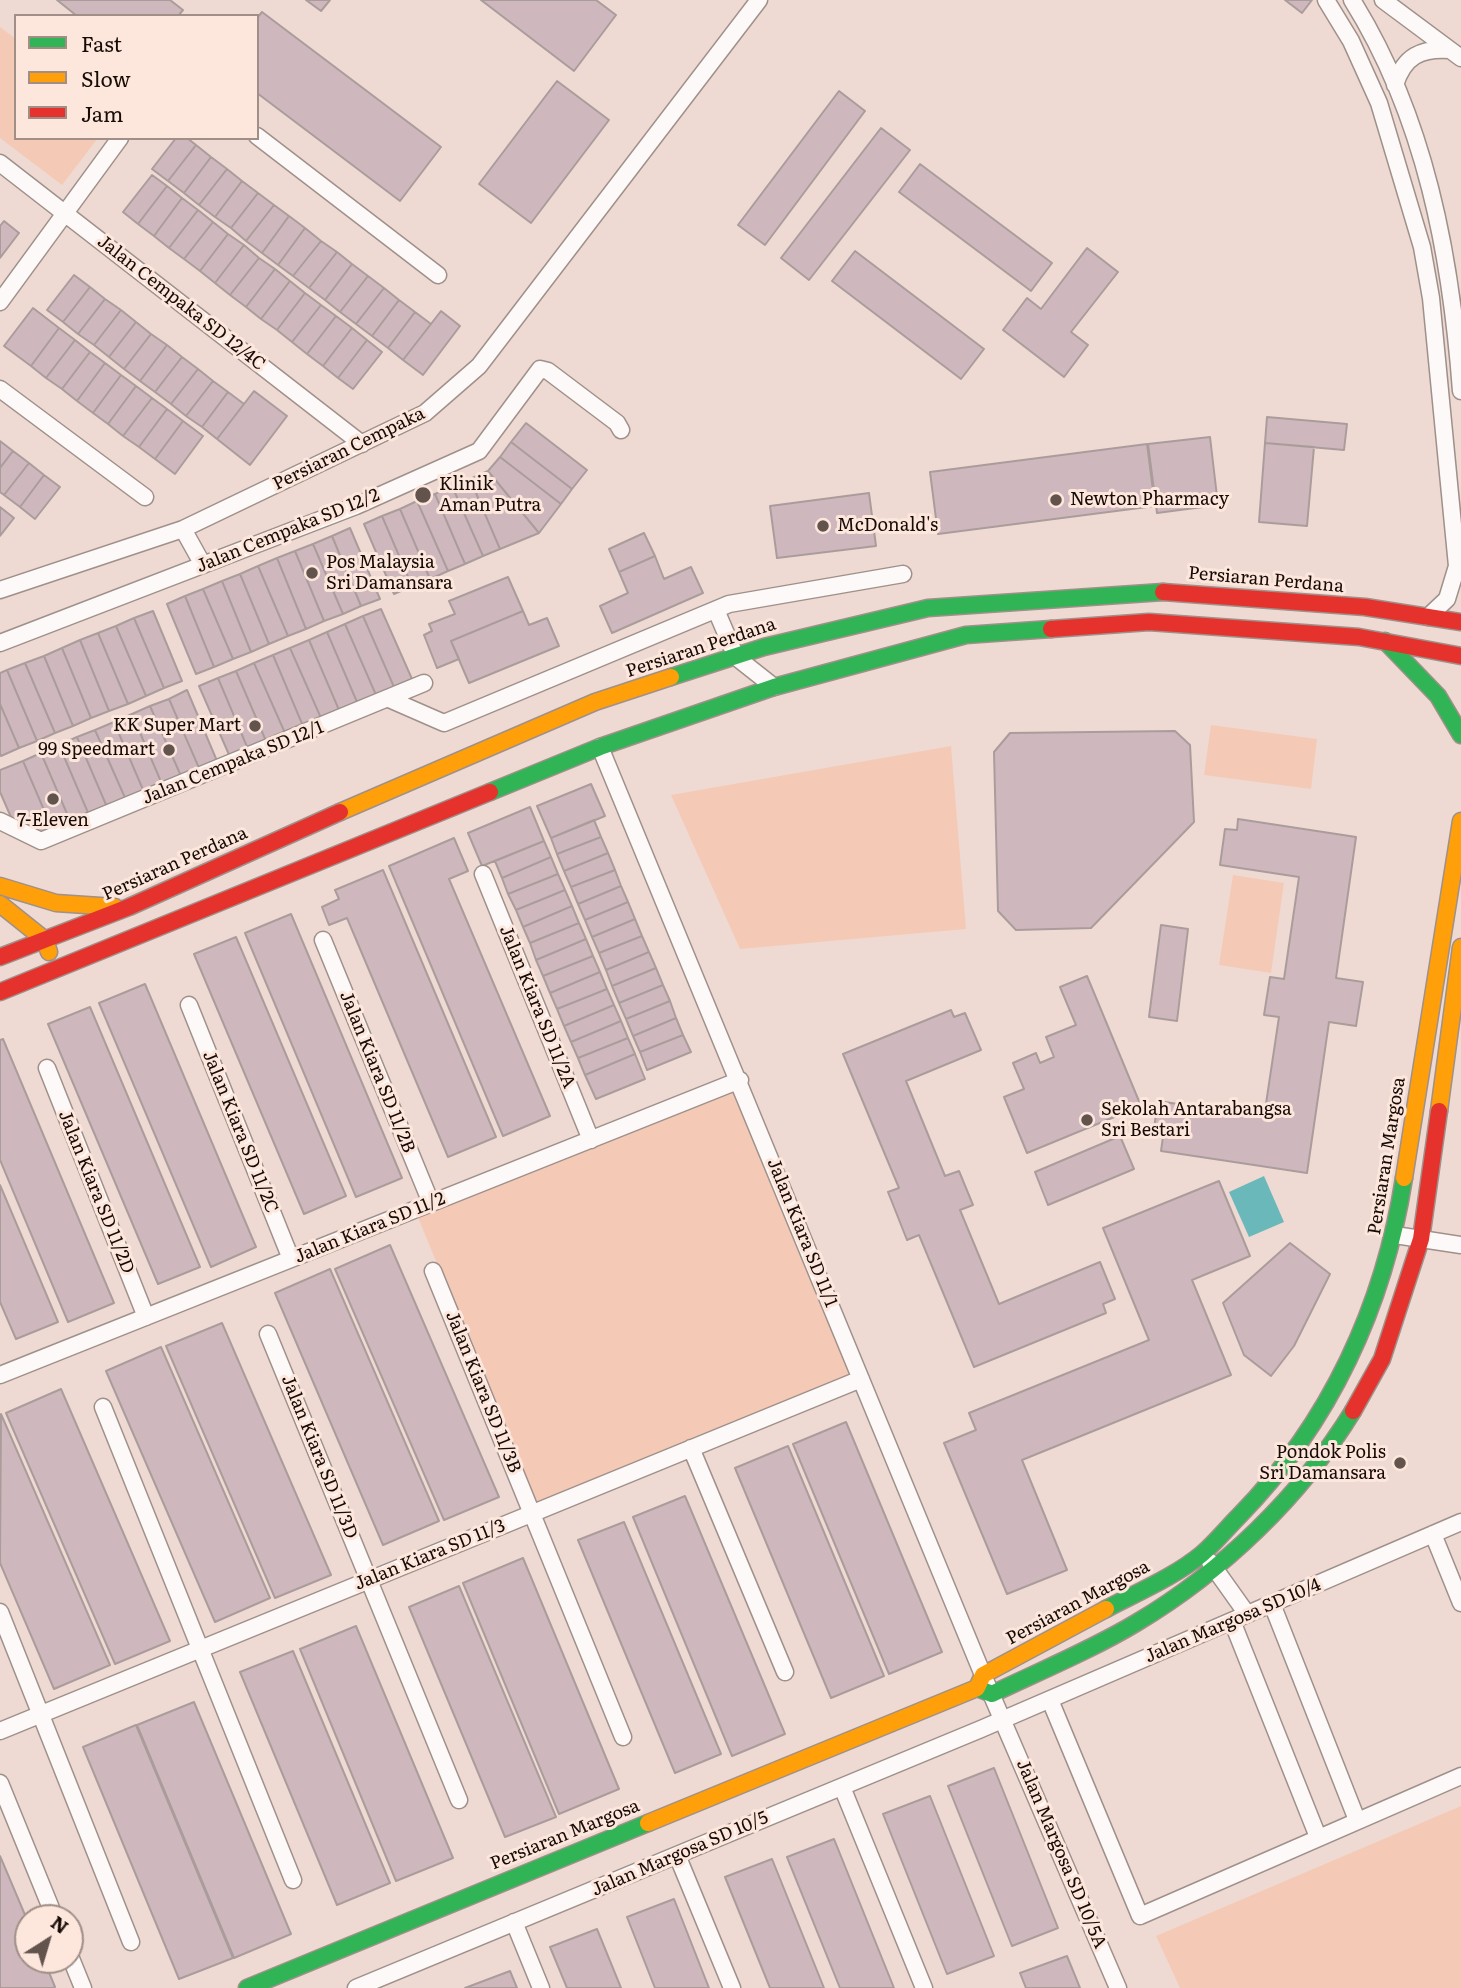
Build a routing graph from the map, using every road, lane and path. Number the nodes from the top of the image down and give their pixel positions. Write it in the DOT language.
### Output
graph roads {
  1 [pos="748,0"];
  2 [pos="759,0"];
  3 [pos="1326,0"];
  4 [pos="1352,0"];
  5 [pos="1384,0"];
  6 [pos="740,22"];
  7 [pos="1456,54"];
  8 [pos="1395,85"];
  9 [pos="259,138"];
  10 [pos="119,140"];
  11 [pos="0,163"];
  12 [pos="64,213"];
  13 [pos="438,275"];
  14 [pos="0,302"];
  15 [pos="0,389"];
  16 [pos="1461,391"];
  17 [pos="621,430"];
  18 [pos="362,444"];
  19 [pos="145,497"];
  20 [pos="183,529"];
  21 [pos="203,565"];
  22 [pos="902,574"];
  23 [pos="0,590"];
  24 [pos="716,610"];
  25 [pos="1428,617"];
  26 [pos="1461,622"];
  27 [pos="1385,641"];
  28 [pos="0,643"];
  29 [pos="1461,656"];
  30 [pos="736,657"];
  31 [pos="424,682"];
  32 [pos="774,687"];
  33 [pos="389,699"];
  34 [pos="1461,735"];
  35 [pos="600,747"];
  36 [pos="0,821"];
  37 [pos="1461,821"];
  38 [pos="483,874"];
  39 [pos="0,886"];
  40 [pos="0,904"];
  41 [pos="129,907"];
  42 [pos="45,940"];
  43 [pos="323,940"];
  44 [pos="1461,947"];
  45 [pos="0,957"];
  46 [pos="56,968"];
  47 [pos="0,992"];
  48 [pos="189,1005"];
  49 [pos="47,1068"];
  50 [pos="740,1080"];
  51 [pos="591,1140"];
  52 [pos="431,1203"];
  53 [pos="1395,1236"];
  54 [pos="1421,1239"];
  55 [pos="1461,1245"];
  56 [pos="291,1259"];
  57 [pos="433,1271"];
  58 [pos="146,1317"];
  59 [pos="268,1334"];
  60 [pos="0,1375"];
  61 [pos="861,1379"];
  62 [pos="103,1407"];
  63 [pos="691,1448"];
  64 [pos="532,1513"];
  65 [pos="1461,1522"];
  66 [pos="1433,1534"];
  67 [pos="1203,1553"];
  68 [pos="1215,1569"];
  69 [pos="370,1580"];
  70 [pos="1461,1603"];
  71 [pos="1272,1604"];
  72 [pos="0,1612"];
  73 [pos="1240,1618"];
  74 [pos="201,1649"];
  75 [pos="785,1672"];
  76 [pos="984,1686"];
  77 [pos="1050,1700"];
  78 [pos="41,1714"];
  79 [pos="1004,1719"];
  80 [pos="0,1731"];
  81 [pos="623,1737"];
  82 [pos="1461,1776"];
  83 [pos="0,1783"];
  84 [pos="842,1787"];
  85 [pos="459,1800"];
  86 [pos="1357,1820"];
  87 [pos="1318,1837"];
  88 [pos="677,1855"];
  89 [pos="293,1880"];
  90 [pos="49,1904"];
  91 [pos="514,1922"];
  92 [pos="131,1942"];
  93 [pos="247,1988"];
  94 [pos="356,1988"];
  95 [pos="541,1988"];
  96 [pos="732,1988"];
  97 [pos="924,1988"];
  98 [pos="1118,1988"];
  1 -- 6 [label="street"];
  2 -- 6 [label="street"];
  3 -- 25 [label="street"];
  4 -- 8 [label="street"];
  5 -- 7 [label="street"];
  6 -- 18 [label="street, Persiaran Cempaka"];
  7 -- 8 [label="street"];
  8 -- 16 [label="street"];
  9 -- 13 [label="street"];
  10 -- 12 [label="street"];
  11 -- 12 [label="street, Jalan Cempaka SD 12/4C"];
  12 -- 14 [label="street"];
  12 -- 18 [label="street, Jalan Cempaka SD 12/4C"];
  15 -- 19 [label="street"];
  17 -- 21 [label="street, Jalan Cempaka SD 12/2"];
  18 -- 20 [label="street, Persiaran Cempaka"];
  20 -- 21 [label="street"];
  20 -- 23 [label="street, Persiaran Cempaka"];
  21 -- 28 [label="street, Jalan Cempaka SD 12/2"];
  22 -- 24 [label="street"];
  24 -- 30 [label="street"];
  24 -- 33 [label="street"];
  25 -- 26 [label="main road, Persiaran Perdana"];
  25 -- 30 [label="main road, Persiaran Perdana"];
  27 -- 29 [label="main road"];
  27 -- 32 [label="main road"];
  27 -- 34 [label="main road"];
  30 -- 32 [label="street"];
  30 -- 41 [label="main road, Persiaran Perdana"];
  31 -- 33 [label="street, Jalan Cempaka SD 12/1"];
  32 -- 35 [label="main road"];
  33 -- 36 [label="street, Jalan Cempaka SD 12/1"];
  35 -- 46 [label="main road"];
  35 -- 50 [label="street, Jalan Kiara SD 11/1"];
  37 -- 53 [label="main road, Persiaran Margosa"];
  38 -- 51 [label="street, Jalan Kiara SD 11/2A"];
  39 -- 41 [label="main road"];
  40 -- 42 [label="main road"];
  41 -- 42 [label="main road, Persiaran Perdana"];
  42 -- 45 [label="main road, Persiaran Perdana"];
  42 -- 46 [label="main road"];
  43 -- 52 [label="street, Jalan Kiara SD 11/2B"];
  44 -- 54 [label="main road, Persiaran Margosa"];
  46 -- 47 [label="main road"];
  48 -- 56 [label="street, Jalan Kiara SD 11/2C"];
  49 -- 58 [label="street, Jalan Kiara SD 11/2D"];
  50 -- 51 [label="street, Jalan Kiara SD 11/2"];
  50 -- 61 [label="street, Jalan Kiara SD 11/1"];
  51 -- 52 [label="street, Jalan Kiara SD 11/2"];
  52 -- 56 [label="street, Jalan Kiara SD 11/2"];
  53 -- 54 [label="street"];
  53 -- 67 [label="main road, Persiaran Margosa"];
  54 -- 55 [label="street"];
  54 -- 68 [label="main road, Persiaran Margosa"];
  56 -- 58 [label="street, Jalan Kiara SD 11/2"];
  57 -- 64 [label="street, Jalan Kiara SD 11/3B"];
  58 -- 60 [label="street, Jalan Kiara SD 11/2"];
  59 -- 69 [label="street, Jalan Kiara SD 11/3D"];
  61 -- 63 [label="street, Jalan Kiara SD 11/3"];
  61 -- 76 [label="street, Jalan Kiara SD 11/1"];
  62 -- 74 [label="street"];
  63 -- 64 [label="street, Jalan Kiara SD 11/3"];
  63 -- 75 [label="street"];
  64 -- 69 [label="street, Jalan Kiara SD 11/3"];
  64 -- 81 [label="street, Jalan Kiara SD 11/3B"];
  65 -- 66 [label="street, Jalan Margosa SD 10/4"];
  66 -- 70 [label="street"];
  66 -- 71 [label="street, Jalan Margosa SD 10/4"];
  67 -- 68 [label="street"];
  67 -- 76 [label="main road, Persiaran Margosa"];
  68 -- 73 [label="street"];
  68 -- 76 [label="main road, Persiaran Margosa"];
  69 -- 74 [label="street, Jalan Kiara SD 11/3"];
  69 -- 85 [label="street, Jalan Kiara SD 11/3D"];
  71 -- 73 [label="street, Jalan Margosa SD 10/4"];
  71 -- 86 [label="street"];
  72 -- 78 [label="street"];
  73 -- 77 [label="street, Jalan Margosa SD 10/4"];
  73 -- 87 [label="street"];
  74 -- 78 [label="street, Jalan Kiara SD 11/3"];
  74 -- 89 [label="street"];
  76 -- 79 [label="street, Jalan Kiara SD 11/1"];
  76 -- 93 [label="main road, Persiaran Margosa"];
  77 -- 79 [label="street, Jalan Margosa SD 10/4"];
  77 -- 87 [label="street"];
  78 -- 80 [label="street, Jalan Kiara SD 11/3"];
  78 -- 92 [label="street"];
  79 -- 84 [label="street, Jalan Margosa SD 10/5"];
  79 -- 98 [label="street, Jalan Margosa SD 10/5A"];
  82 -- 86 [label="street"];
  83 -- 90 [label="street"];
  84 -- 88 [label="street, Jalan Margosa SD 10/5"];
  84 -- 97 [label="street"];
  86 -- 87 [label="street"];
  88 -- 91 [label="street, Jalan Margosa SD 10/5"];
  88 -- 96 [label="street"];
  91 -- 94 [label="street, Jalan Margosa SD 10/5"];
  91 -- 95 [label="street"];
}
